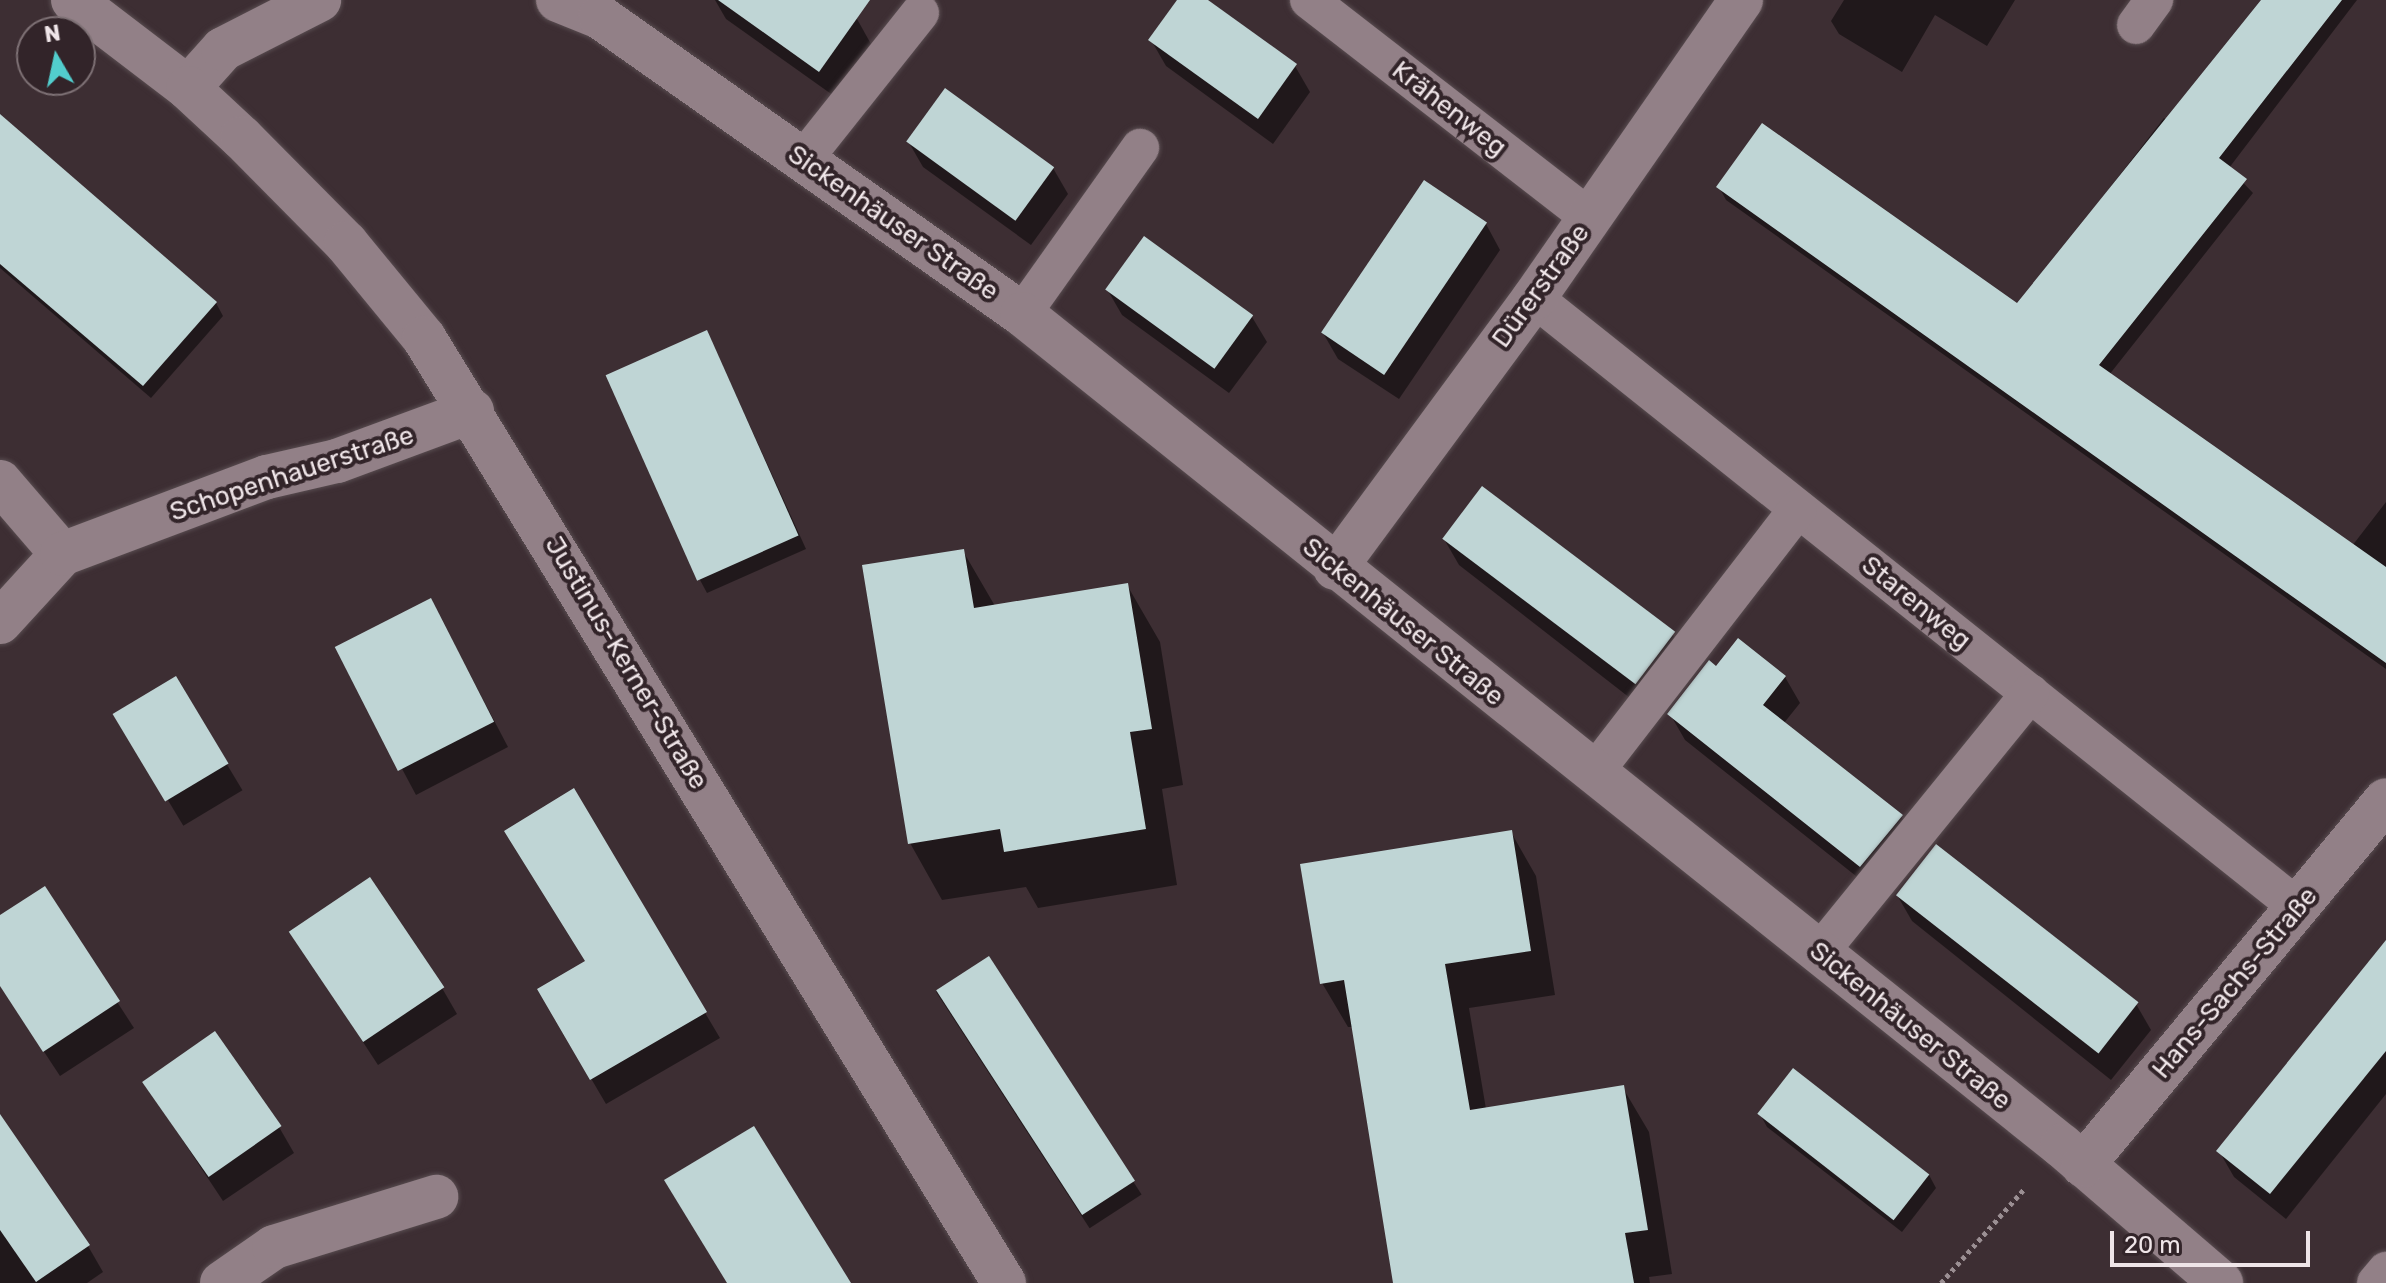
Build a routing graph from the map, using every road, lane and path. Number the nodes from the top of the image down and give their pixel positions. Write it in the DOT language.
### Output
graph roads {
  1 [pos="73,0"];
  2 [pos="319,0"];
  3 [pos="558,0"];
  4 [pos="1309,0"];
  5 [pos="1741,0"];
  6 [pos="920,13"];
  7 [pos="188,88"];
  8 [pos="1140,148"];
  9 [pos="803,160"];
  10 [pos="1590,218"];
  11 [pos="1534,298"];
  12 [pos="1022,314"];
  13 [pos="472,411"];
  14 [pos="0,482"];
  15 [pos="1798,509"];
  16 [pos="62,554"];
  17 [pos="1335,568"];
  18 [pos="0,622"];
  19 [pos="2030,693"];
  20 [pos="1593,774"];
  21 [pos="2386,800"];
  22 [pos="2299,908"];
  23 [pos="1819,953"];
  24 [pos="2073,1156"];
  25 [pos="436,1197"];
  26 [pos="2386,1271"];
  27 [pos="222,1283"];
  28 [pos="1004,1283"];
  29 [pos="1941,1283"];
  30 [pos="2221,1283"];
  31 [pos="2376,1283"];
  1 -- 7 [label="street"];
  2 -- 7 [label="street"];
  3 -- 9 [label="street, Sickenhäuser Straße"];
  4 -- 10 [label="lane, Krähenweg"];
  5 -- 10 [label="street, Dürerstraße"];
  6 -- 9 [label="lane"];
  7 -- 13 [label="street, Justinus-Kerner-Straße"];
  8 -- 12 [label="lane"];
  9 -- 12 [label="street, Sickenhäuser Straße"];
  10 -- 11 [label="street, Dürerstraße"];
  11 -- 15 [label="lane, Starenweg"];
  11 -- 17 [label="street, Dürerstraße"];
  12 -- 17 [label="street, Sickenhäuser Straße"];
  13 -- 16 [label="street, Schopenhauerstraße"];
  13 -- 28 [label="street, Justinus-Kerner-Straße"];
  14 -- 16 [label="street"];
  15 -- 19 [label="lane, Starenweg"];
  15 -- 20 [label="lane"];
  16 -- 18 [label="street, Schopenhauerstraße"];
  17 -- 20 [label="street, Sickenhäuser Straße"];
  19 -- 22 [label="lane, Starenweg"];
  19 -- 23 [label="lane"];
  20 -- 23 [label="street, Sickenhäuser Straße"];
  21 -- 22 [label="street, Hans-Sachs-Straße"];
  22 -- 24 [label="street, Hans-Sachs-Straße"];
  23 -- 24 [label="street, Sickenhäuser Straße"];
  24 -- 29 [label="path"];
  24 -- 30 [label="street, Sickenhäuser Straße"];
  25 -- 27 [label="street"];
  26 -- 31 [label="lane"];
}
